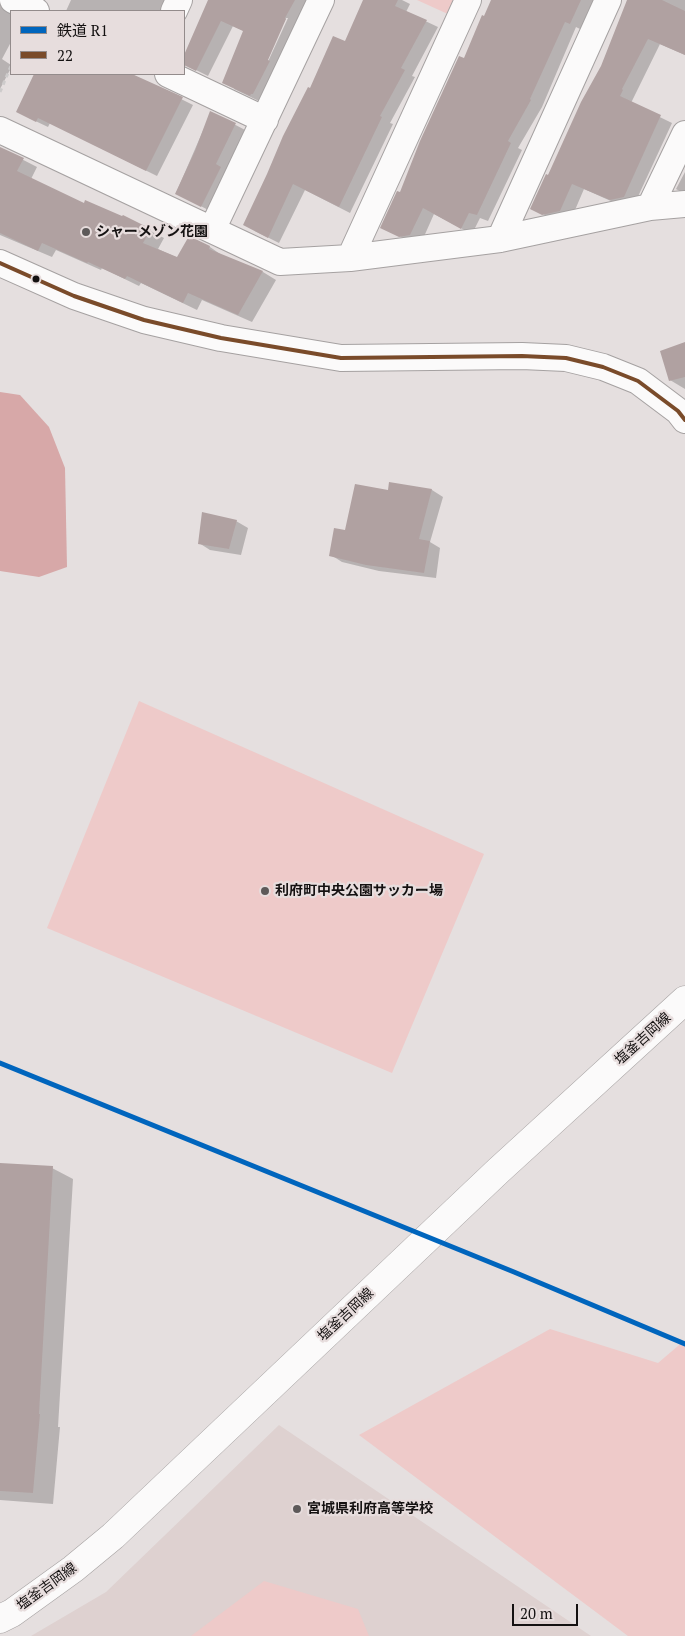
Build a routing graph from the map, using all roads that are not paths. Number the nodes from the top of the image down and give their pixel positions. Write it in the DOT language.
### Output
graph roads {
  1 [pos="13,0"];
  2 [pos="321,0"];
  3 [pos="468,0"];
  4 [pos="608,0"];
  5 [pos="34,10"];
  6 [pos="170,75"];
  7 [pos="265,120"];
  8 [pos="0,130"];
  9 [pos="685,134"];
  10 [pos="685,204"];
  11 [pos="650,207"];
  12 [pos="212,230"];
  13 [pos="500,239"];
  14 [pos="350,258"];
  15 [pos="0,262"];
  16 [pos="685,420"];
  17 [pos="685,1000"];
  18 [pos="0,1619"];
  1 -- 5 [label="street"];
  2 -- 7 [label="street"];
  3 -- 14 [label="street"];
  4 -- 13 [label="street"];
  6 -- 7 [label="street"];
  7 -- 12 [label="street"];
  8 -- 12 [label="street"];
  9 -- 11 [label="street"];
  10 -- 11 [label="street"];
  11 -- 13 [label="street"];
  12 -- 14 [label="street"];
  13 -- 14 [label="street"];
  15 -- 16 [label="street"];
  17 -- 18 [label="main road, 塩釜吉岡線"];
}
